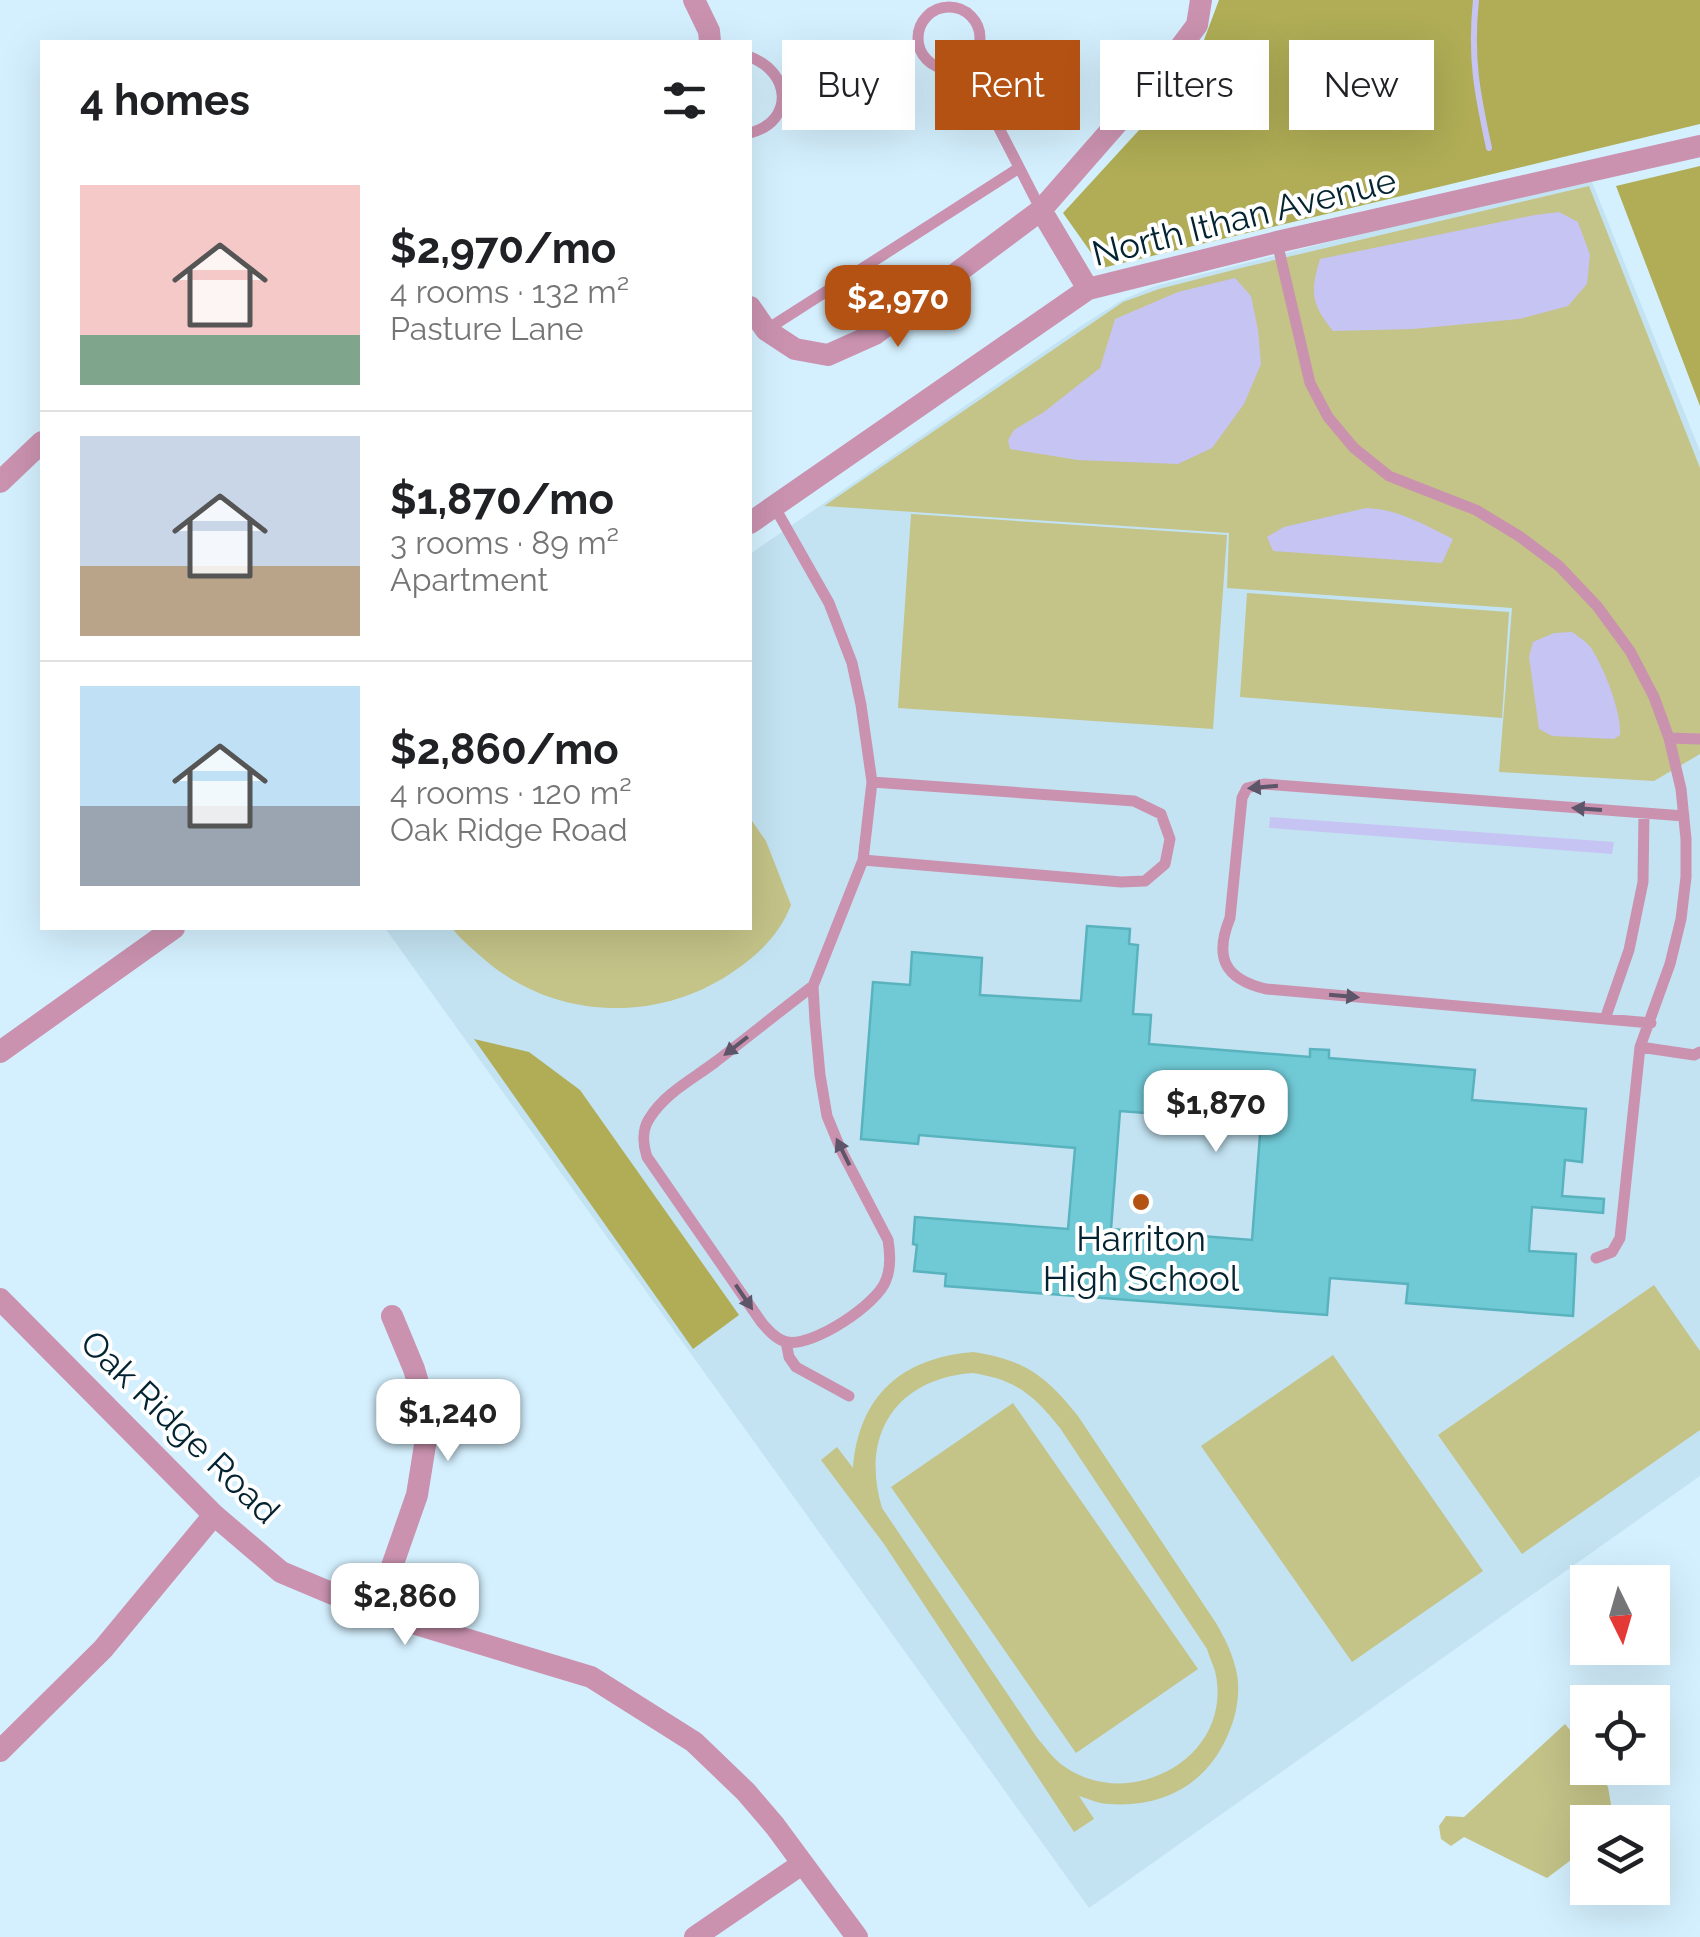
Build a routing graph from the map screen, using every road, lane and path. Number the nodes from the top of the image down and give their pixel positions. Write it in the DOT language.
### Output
graph roads {
  1 [pos="694,0"];
  2 [pos="1200,0"];
  3 [pos="710,40"];
  4 [pos="752,59"];
  5 [pos="966,64"];
  6 [pos="1000,130"];
  7 [pos="752,132"];
  8 [pos="1700,146"];
  9 [pos="1019,168"];
  10 [pos="1041,210"];
  11 [pos="1277,242"];
  12 [pos="1088,289"];
  13 [pos="752,310"];
  14 [pos="766,330"];
  15 [pos="40,444"];
  16 [pos="0,482"];
  17 [pos="774,506"];
  18 [pos="752,521"];
  19 [pos="1669,738"];
  20 [pos="1700,739"];
  21 [pos="872,782"];
  22 [pos="1644,813"];
  23 [pos="1684,816"];
  24 [pos="863,860"];
  25 [pos="171,930"];
  26 [pos="813,986"];
  27 [pos="1606,1019"];
  28 [pos="1651,1023"];
  29 [pos="1640,1047"];
  30 [pos="0,1052"];
  31 [pos="1700,1052"];
  32 [pos="1596,1258"];
  33 [pos="0,1299"];
  34 [pos="392,1316"];
  35 [pos="786,1342"];
  36 [pos="848,1396"];
  37 [pos="214,1515"];
  38 [pos="376,1612"];
  39 [pos="0,1751"];
  40 [pos="802,1864"];
  41 [pos="695,1937"];
  42 [pos="857,1937"];
  1 -- 3 [label="street"];
  2 -- 10 [label="street"];
  4 -- 7 [label="lane"];
  5 -- 5 [label="lane"];
  6 -- 9 [label="lane"];
  8 -- 11 [label="street, North Ithan Avenue"];
  9 -- 10 [label="lane"];
  9 -- 14 [label="lane"];
  10 -- 12 [label="street"];
  10 -- 14 [label="street"];
  11 -- 12 [label="street, North Ithan Avenue"];
  11 -- 19 [label="lane"];
  12 -- 17 [label="street, North Ithan Avenue"];
  13 -- 14 [label="street"];
  15 -- 16 [label="street"];
  17 -- 18 [label="street, North Ithan Avenue"];
  17 -- 21 [label="lane"];
  19 -- 20 [label="lane"];
  19 -- 23 [label="lane"];
  21 -- 24 [label="lane"];
  21 -- 24 [label="lane"];
  22 -- 23 [label="lane"];
  22 -- 27 [label="lane"];
  22 -- 27 [label="lane, one-way"];
  23 -- 28 [label="lane"];
  24 -- 26 [label="lane"];
  25 -- 30 [label="street"];
  35 -- 26 [label="lane, one-way"];
  26 -- 35 [label="lane, one-way"];
  27 -- 28 [label="lane"];
  28 -- 29 [label="lane"];
  29 -- 31 [label="lane"];
  29 -- 32 [label="lane"];
  33 -- 37 [label="street, Oak Ridge Road"];
  34 -- 38 [label="street"];
  35 -- 36 [label="lane"];
  37 -- 38 [label="street, Oak Ridge Road"];
  37 -- 39 [label="street"];
  38 -- 40 [label="street, Oak Ridge Road"];
  40 -- 41 [label="street"];
  40 -- 42 [label="street, Oak Ridge Road"];
}
